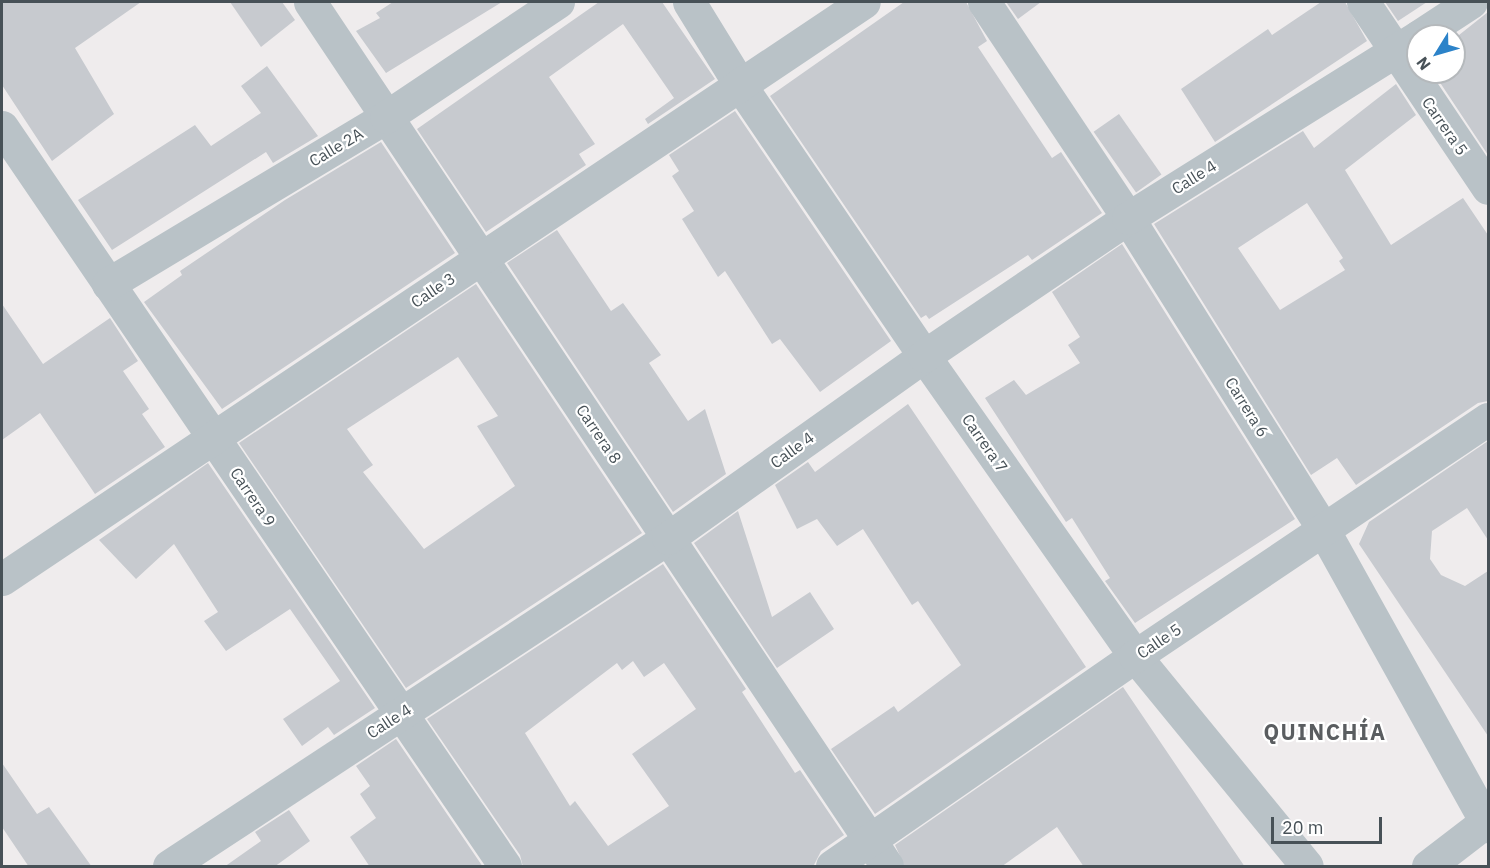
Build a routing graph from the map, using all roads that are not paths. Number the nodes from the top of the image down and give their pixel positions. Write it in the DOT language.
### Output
graph roads {
  1 [pos="309,2"];
  2 [pos="558,2"];
  3 [pos="689,2"];
  4 [pos="864,2"];
  5 [pos="984,2"];
  6 [pos="1363,2"];
  7 [pos="1471,2"];
  8 [pos="1437,24"];
  9 [pos="1406,39"];
  10 [pos="1406,44"];
  11 [pos="1432,84"];
  12 [pos="740,85"];
  13 [pos="386,117"];
  14 [pos="2,127"];
  15 [pos="1488,188"];
  16 [pos="1128,218"];
  17 [pos="481,258"];
  18 [pos="108,284"];
  19 [pos="924,356"];
  20 [pos="1488,419"];
  21 [pos="213,438"];
  22 [pos="1324,531"];
  23 [pos="668,538"];
  24 [pos="2,579"];
  25 [pos="1136,656"];
  26 [pos="401,713"];
  27 [pos="1488,823"];
  28 [pos="879,854"];
  29 [pos="169,867"];
  30 [pos="505,867"];
  31 [pos="832,867"];
  32 [pos="1307,867"];
  33 [pos="1428,867"];
  1 -- 13 [label="street, Carrera 8"];
  2 -- 13 [label="street, Calle 2A"];
  3 -- 12 [label="street, Carrera 7"];
  4 -- 12 [label="street, Calle 3"];
  5 -- 16 [label="street, Carrera 6"];
  6 -- 9 [label="street, Carrera 5"];
  7 -- 8 [label="street, Calle 4"];
  10 -- 16 [label="street, Calle 4"];
  11 -- 15 [label="street, Carrera 5"];
  12 -- 17 [label="street, Calle 3"];
  12 -- 19 [label="street, Carrera 7"];
  13 -- 17 [label="street, Carrera 8"];
  13 -- 18 [label="street, Calle 2A"];
  14 -- 18 [label="street, Carrera 9"];
  16 -- 19 [label="street, Calle 4"];
  16 -- 22 [label="street, Carrera 6"];
  17 -- 21 [label="street, Calle 3"];
  17 -- 23 [label="street, Carrera 8"];
  18 -- 21 [label="street, Carrera 9"];
  19 -- 23 [label="street, Calle 4"];
  19 -- 25 [label="street, Carrera 7"];
  20 -- 22 [label="street, Calle 5"];
  21 -- 24 [label="street, Calle 3"];
  21 -- 26 [label="street, Carrera 9"];
  22 -- 25 [label="street, Calle 5"];
  22 -- 27 [label="street, Carrera 6"];
  23 -- 26 [label="street, Calle 4"];
  23 -- 28 [label="street, Carrera 8"];
  25 -- 28 [label="street, Calle 5"];
  25 -- 32 [label="street, Carrera 7"];
  26 -- 29 [label="street, Calle 4"];
  26 -- 30 [label="street, Carrera 9"];
  27 -- 33 [label="street"];
  28 -- 31 [label="street, Calle 5"];
}
